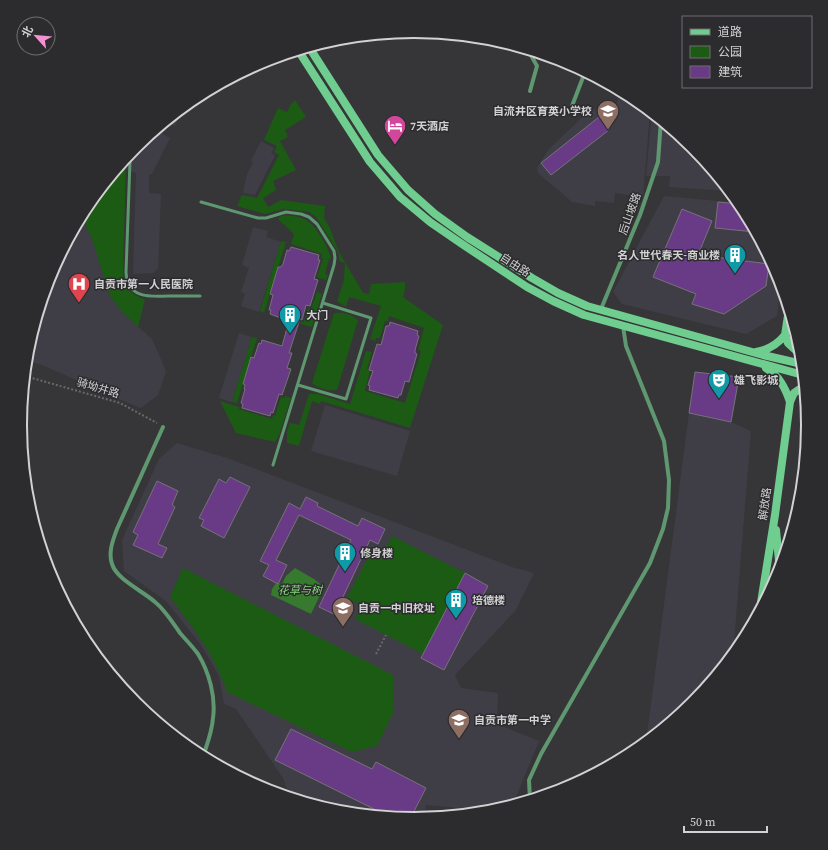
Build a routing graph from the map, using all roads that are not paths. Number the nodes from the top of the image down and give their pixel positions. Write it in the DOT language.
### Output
graph roads {
  1 [pos="312,52"];
  2 [pos="301,55"];
  3 [pos="532,57"];
  4 [pos="583,77"];
  5 [pos="530,91"];
  6 [pos="572,106"];
  7 [pos="660,126"];
  8 [pos="130,162"];
  9 [pos="201,202"];
  10 [pos="200,296"];
  11 [pos="323,303"];
  12 [pos="601,310"];
  13 [pos="787,321"];
  14 [pos="622,326"];
  15 [pos="785,335"];
  16 [pos="793,348"];
  17 [pos="753,352"];
  18 [pos="796,363"];
  19 [pos="761,364"];
  20 [pos="798,374"];
  21 [pos="298,385"];
  22 [pos="799,389"];
  23 [pos="790,402"];
  24 [pos="163,427"];
  25 [pos="273,465"];
  26 [pos="775,516"];
  27 [pos="778,554"];
  28 [pos="763,593"];
  29 [pos="205,751"];
  30 [pos="530,794"];
  1 -- 12 [label="main road, 自由路"];
  2 -- 14 [label="main road, 自由路"];
  3 -- 5 [label="street"];
  4 -- 6 [label="street"];
  7 -- 12 [label="street, 后山坡路"];
  8 -- 10 [label="lane"];
  9 -- 11 [label="lane"];
  11 -- 21 [label="lane"];
  11 -- 21 [label="lane"];
  12 -- 17 [label="main road, 自由路"];
  13 -- 15 [label="main road"];
  14 -- 19 [label="main road, 自由路"];
  14 -- 30 [label="street"];
  15 -- 16 [label="main road"];
  15 -- 17 [label="main road"];
  17 -- 18 [label="main road, 自由路"];
  19 -- 20 [label="main road, 自由路"];
  19 -- 23 [label="main road"];
  21 -- 25 [label="lane"];
  22 -- 23 [label="main road"];
  23 -- 26 [label="main road, 解放路"];
  24 -- 29 [label="street"];
  26 -- 27 [label="main road"];
  26 -- 28 [label="main road, 解放路"];
}
